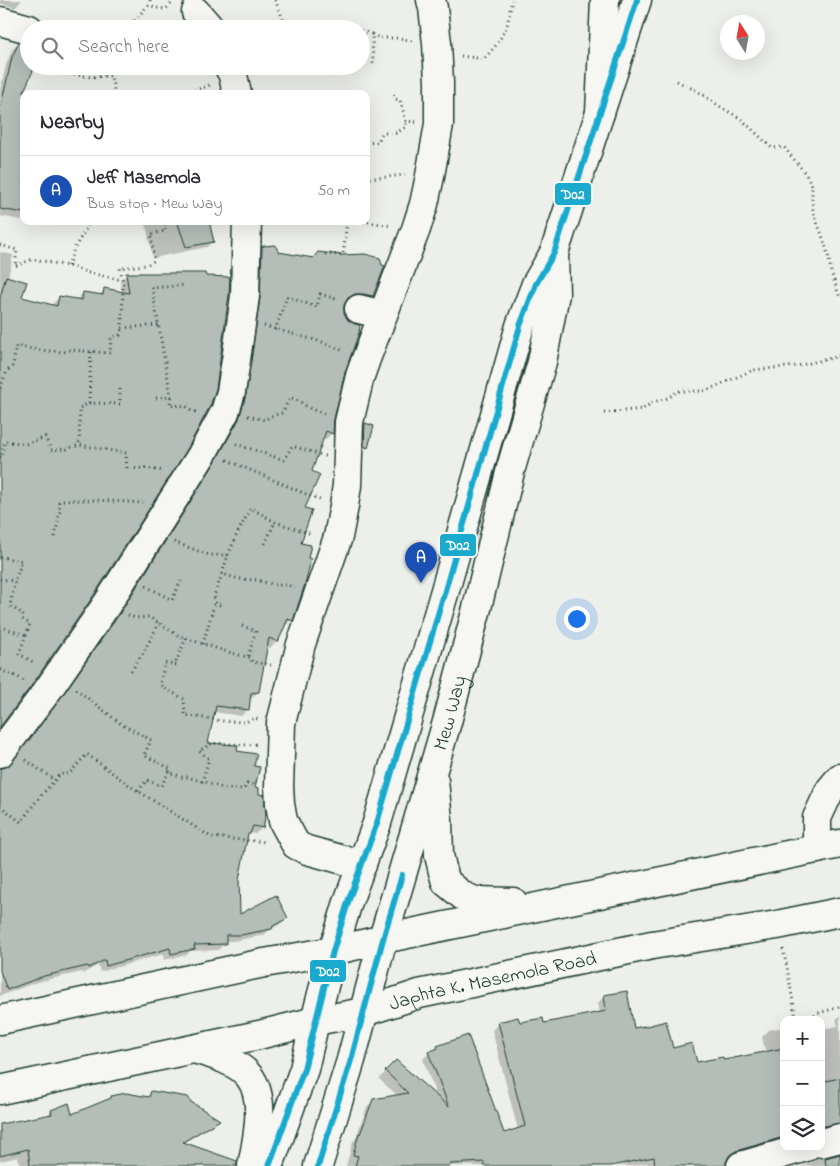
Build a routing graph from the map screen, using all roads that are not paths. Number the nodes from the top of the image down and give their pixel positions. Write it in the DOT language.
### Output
graph roads {
  1 [pos="431,0"];
  2 [pos="605,0"];
  3 [pos="637,0"];
  4 [pos="233,75"];
  5 [pos="236,90"];
  6 [pos="600,113"];
  7 [pos="247,225"];
  8 [pos="554,253"];
  9 [pos="2,750"];
  10 [pos="433,770"];
  11 [pos="840,778"];
  12 [pos="829,847"];
  13 [pos="362,865"];
  14 [pos="556,904"];
  15 [pos="840,912"];
  16 [pos="383,939"];
  17 [pos="333,951"];
  18 [pos="364,1012"];
  19 [pos="0,1020"];
  20 [pos="315,1021"];
  21 [pos="194,1049"];
  22 [pos="0,1090"];
  23 [pos="840,1138"];
  24 [pos="825,1142"];
  25 [pos="792,1151"];
  26 [pos="252,1166"];
  27 [pos="269,1166"];
  28 [pos="318,1166"];
  29 [pos="741,1166"];
  1 -- 13 [label="main road"];
  2 -- 6 [label="main road"];
  3 -- 6 [label="main road, Mew Way"];
  4 -- 5 [label="main road"];
  6 -- 8 [label="main road, Mew Way"];
  7 -- 9 [label="main road"];
  8 -- 10 [label="main road, Mew Way"];
  8 -- 13 [label="main road, Mew Way"];
  10 -- 14 [label="main road"];
  10 -- 16 [label="main road, Mew Way"];
  11 -- 12 [label="main road"];
  12 -- 14 [label="main road"];
  13 -- 17 [label="main road, Mew Way"];
  14 -- 16 [label="main road"];
  15 -- 18 [label="main road, Japhta K. Masemola Road"];
  16 -- 17 [label="main road"];
  16 -- 18 [label="main road, Mew Way"];
  17 -- 19 [label="main road"];
  17 -- 20 [label="main road, Mew Way"];
  18 -- 20 [label="main road, Japhta K. Masemola Road"];
  18 -- 28 [label="main road, Mew Way"];
  20 -- 21 [label="main road, Japhta K. Masemola Road"];
  20 -- 27 [label="main road, Mew Way"];
  21 -- 22 [label="main road, Japhta K. Masemola Road"];
  21 -- 26 [label="main road"];
  23 -- 24 [label="main road"];
  25 -- 29 [label="main road"];
}
